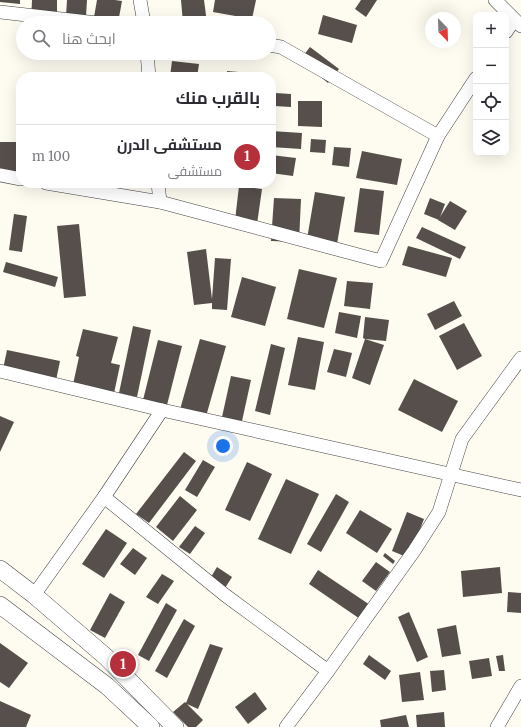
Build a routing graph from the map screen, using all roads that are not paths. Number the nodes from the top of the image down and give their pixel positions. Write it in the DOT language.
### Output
graph roads {
  1 [pos="140,0"];
  2 [pos="495,0"];
  3 [pos="0,12"];
  4 [pos="35,16"];
  5 [pos="143,16"];
  6 [pos="518,23"];
  7 [pos="509,30"];
  8 [pos="276,46"];
  9 [pos="148,60"];
  10 [pos="149,72"];
  11 [pos="473,83"];
  12 [pos="438,136"];
  13 [pos="0,175"];
  14 [pos="16,178"];
  15 [pos="76,188"];
  16 [pos="159,188"];
  17 [pos="160,202"];
  18 [pos="521,358"];
  19 [pos="0,371"];
  20 [pos="162,410"];
  21 [pos="451,475"];
  22 [pos="521,490"];
  23 [pos="104,497"];
  24 [pos="0,569"];
  25 [pos="34,595"];
  26 [pos="0,605"];
  27 [pos="328,671"];
  28 [pos="521,686"];
  29 [pos="507,710"];
  30 [pos="521,710"];
  31 [pos="151,727"];
  32 [pos="175,727"];
  33 [pos="286,727"];
  34 [pos="497,727"];
  1 -- 5 [label="street"];
  2 -- 6 [label="street"];
  3 -- 4 [label="street"];
  6 -- 7 [label="street"];
  8 -- 12 [label="street"];
  9 -- 10 [label="street"];
  11 -- 12 [label="street"];
  12 -- 17 [label="street"];
  13 -- 14 [label="street"];
  15 -- 17 [label="street"];
  16 -- 17 [label="street"];
  18 -- 21 [label="street"];
  19 -- 20 [label="street"];
  20 -- 21 [label="street"];
  20 -- 23 [label="street"];
  21 -- 22 [label="street"];
  21 -- 27 [label="street"];
  23 -- 25 [label="street"];
  23 -- 27 [label="street"];
  24 -- 25 [label="street"];
  25 -- 32 [label="street"];
  26 -- 31 [label="street"];
  27 -- 33 [label="street"];
  28 -- 29 [label="street"];
  29 -- 30 [label="street"];
  29 -- 34 [label="street"];
}
